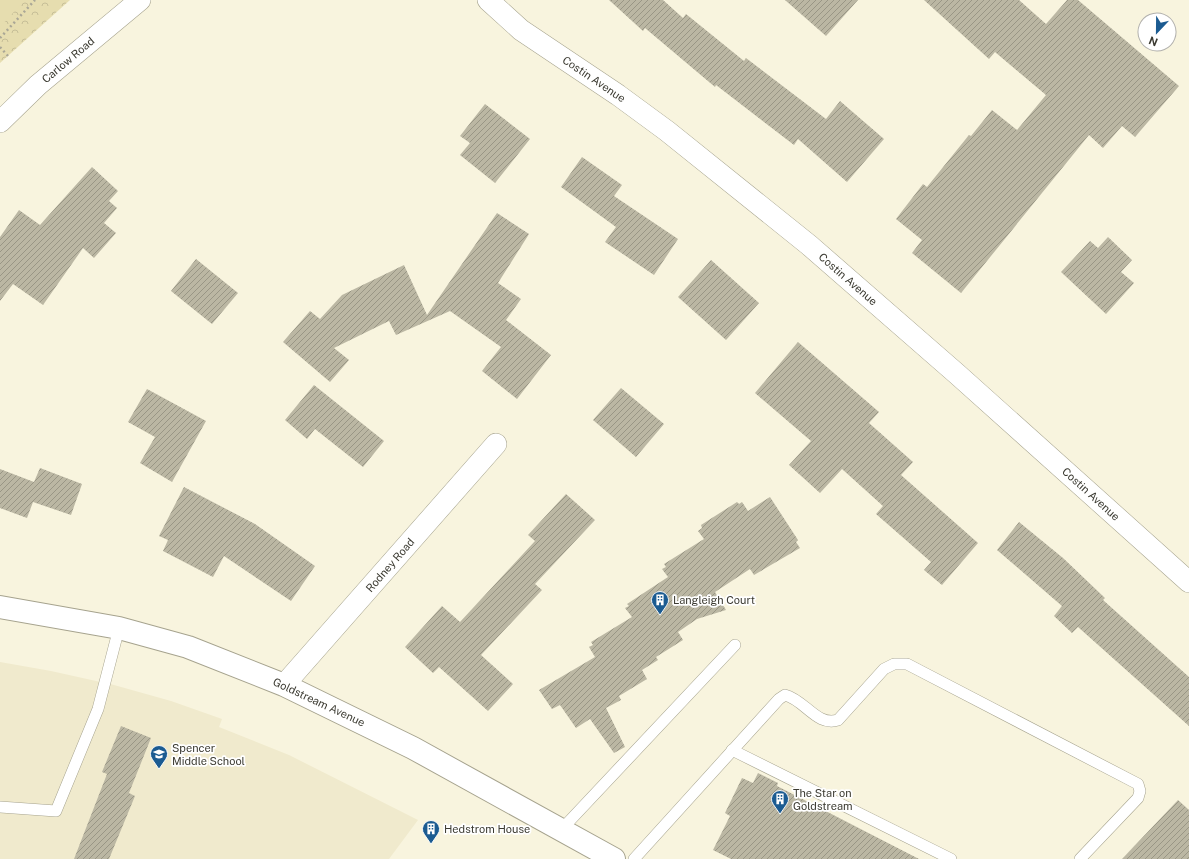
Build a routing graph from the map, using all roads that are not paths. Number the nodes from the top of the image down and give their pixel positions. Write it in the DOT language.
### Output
graph roads {
  1 [pos="140,0"];
  2 [pos="488,0"];
  3 [pos="0,122"];
  4 [pos="496,444"];
  5 [pos="1189,582"];
  6 [pos="0,607"];
  7 [pos="119,628"];
  8 [pos="735,645"];
  9 [pos="284,685"];
  10 [pos="732,750"];
  11 [pos="0,807"];
  12 [pos="562,830"];
  13 [pos="614,859"];
  14 [pos="634,859"];
  15 [pos="951,859"];
  16 [pos="1080,859"];
  1 -- 3 [label="street, Carlow Road"];
  2 -- 5 [label="street, Costin Avenue"];
  4 -- 9 [label="street, Rodney Road"];
  6 -- 7 [label="main road, Goldstream Avenue"];
  7 -- 9 [label="main road, Goldstream Avenue"];
  7 -- 11 [label="lane"];
  8 -- 12 [label="lane"];
  9 -- 12 [label="main road, Goldstream Avenue"];
  10 -- 14 [label="lane"];
  10 -- 15 [label="lane"];
  10 -- 16 [label="lane"];
  12 -- 13 [label="main road, Goldstream Avenue"];
}
